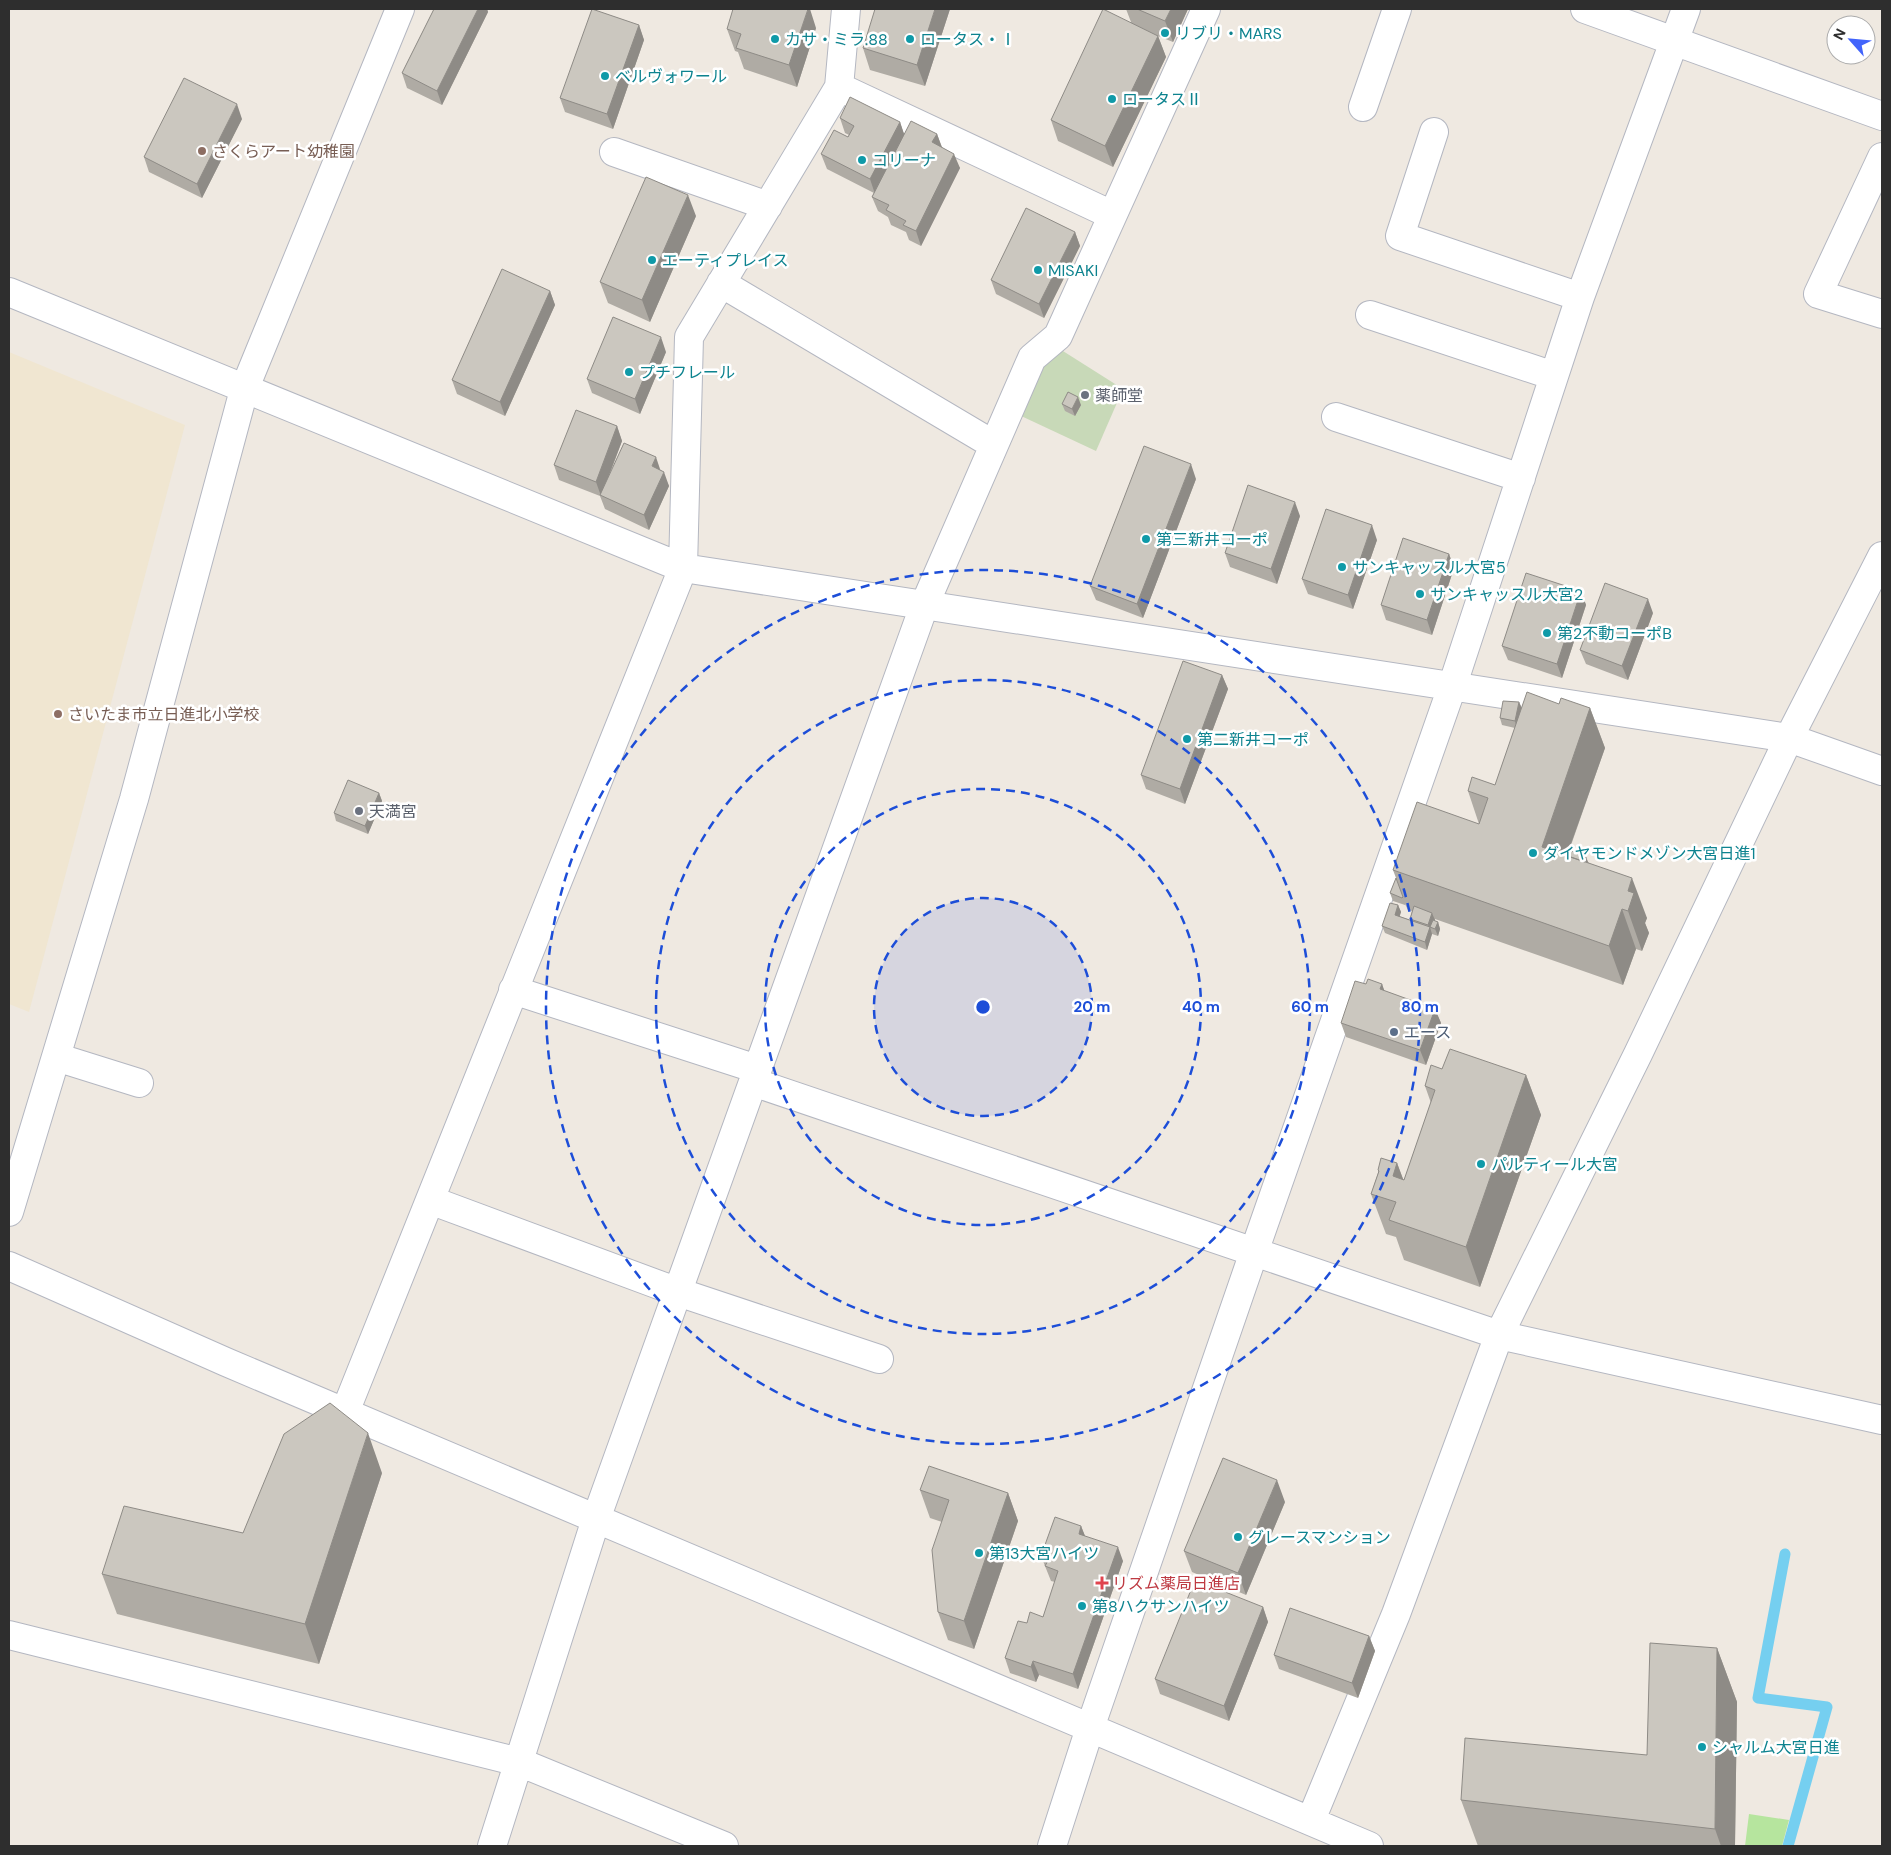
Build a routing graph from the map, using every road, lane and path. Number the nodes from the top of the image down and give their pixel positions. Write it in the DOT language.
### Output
graph roads {
  1 [pos="400,9"];
  2 [pos="846,9"];
  3 [pos="1206,9"];
  4 [pos="1397,9"];
  5 [pos="1586,9"];
  6 [pos="1686,9"];
  7 [pos="1675,42"];
  8 [pos="839,87"];
  9 [pos="1363,107"];
  10 [pos="1882,116"];
  11 [pos="1434,132"];
  12 [pos="614,152"];
  13 [pos="1882,157"];
  14 [pos="768,206"];
  15 [pos="1112,215"];
  16 [pos="721,283"];
  17 [pos="9,292"];
  18 [pos="1580,297"];
  19 [pos="1882,314"];
  20 [pos="1370,316"];
  21 [pos="1554,376"];
  22 [pos="244,390"];
  23 [pos="1336,417"];
  24 [pos="994,445"];
  25 [pos="1521,478"];
  26 [pos="1882,556"];
  27 [pos="683,568"];
  28 [pos="924,606"];
  29 [pos="1452,687"];
  30 [pos="1789,738"];
  31 [pos="1882,771"];
  32 [pos="513,990"];
  33 [pos="56,1057"];
  34 [pos="755,1076"];
  35 [pos="139,1083"];
  36 [pos="430,1200"];
  37 [pos="9,1212"];
  38 [pos="1254,1252"];
  39 [pos="9,1266"];
  40 [pos="678,1292"];
  41 [pos="1499,1335"];
  42 [pos="879,1359"];
  43 [pos="345,1412"];
  44 [pos="1882,1420"];
  45 [pos="596,1520"];
  46 [pos="9,1635"];
  47 [pos="1090,1728"];
  48 [pos="519,1762"];
  49 [pos="1311,1820"];
  50 [pos="1359,1844"];
  51 [pos="492,1846"];
  52 [pos="724,1846"];
  53 [pos="1052,1846"];
  1 -- 22 [label="street"];
  2 -- 8 [label="street"];
  3 -- 15 [label="street"];
  4 -- 9 [label="street"];
  5 -- 7 [label="street"];
  6 -- 7 [label="street"];
  7 -- 10 [label="street"];
  7 -- 18 [label="street"];
  8 -- 14 [label="street"];
  8 -- 15 [label="street"];
  11 -- 18 [label="street"];
  12 -- 14 [label="street"];
  13 -- 19 [label="street"];
  14 -- 16 [label="street"];
  15 -- 24 [label="street"];
  16 -- 24 [label="street"];
  16 -- 27 [label="street"];
  17 -- 22 [label="street"];
  18 -- 21 [label="street"];
  20 -- 21 [label="street"];
  21 -- 25 [label="street"];
  22 -- 27 [label="street"];
  22 -- 33 [label="street"];
  23 -- 25 [label="street"];
  24 -- 28 [label="street"];
  25 -- 29 [label="street"];
  26 -- 30 [label="street"];
  27 -- 28 [label="street"];
  27 -- 32 [label="street"];
  28 -- 29 [label="street"];
  28 -- 34 [label="street"];
  29 -- 30 [label="street"];
  29 -- 38 [label="street"];
  30 -- 31 [label="street"];
  30 -- 41 [label="street"];
  32 -- 34 [label="street"];
  32 -- 36 [label="street"];
  33 -- 35 [label="street"];
  33 -- 37 [label="street"];
  34 -- 38 [label="street"];
  34 -- 40 [label="street"];
  36 -- 40 [label="street"];
  36 -- 43 [label="street"];
  38 -- 41 [label="street"];
  38 -- 47 [label="street"];
  39 -- 43 [label="street"];
  40 -- 42 [label="street"];
  40 -- 45 [label="street"];
  41 -- 44 [label="street"];
  41 -- 49 [label="street"];
  43 -- 45 [label="street"];
  45 -- 47 [label="street"];
  45 -- 48 [label="street"];
  46 -- 48 [label="street"];
  47 -- 49 [label="street"];
  47 -- 53 [label="street"];
  48 -- 51 [label="street"];
  48 -- 52 [label="street"];
  49 -- 50 [label="street"];
}
